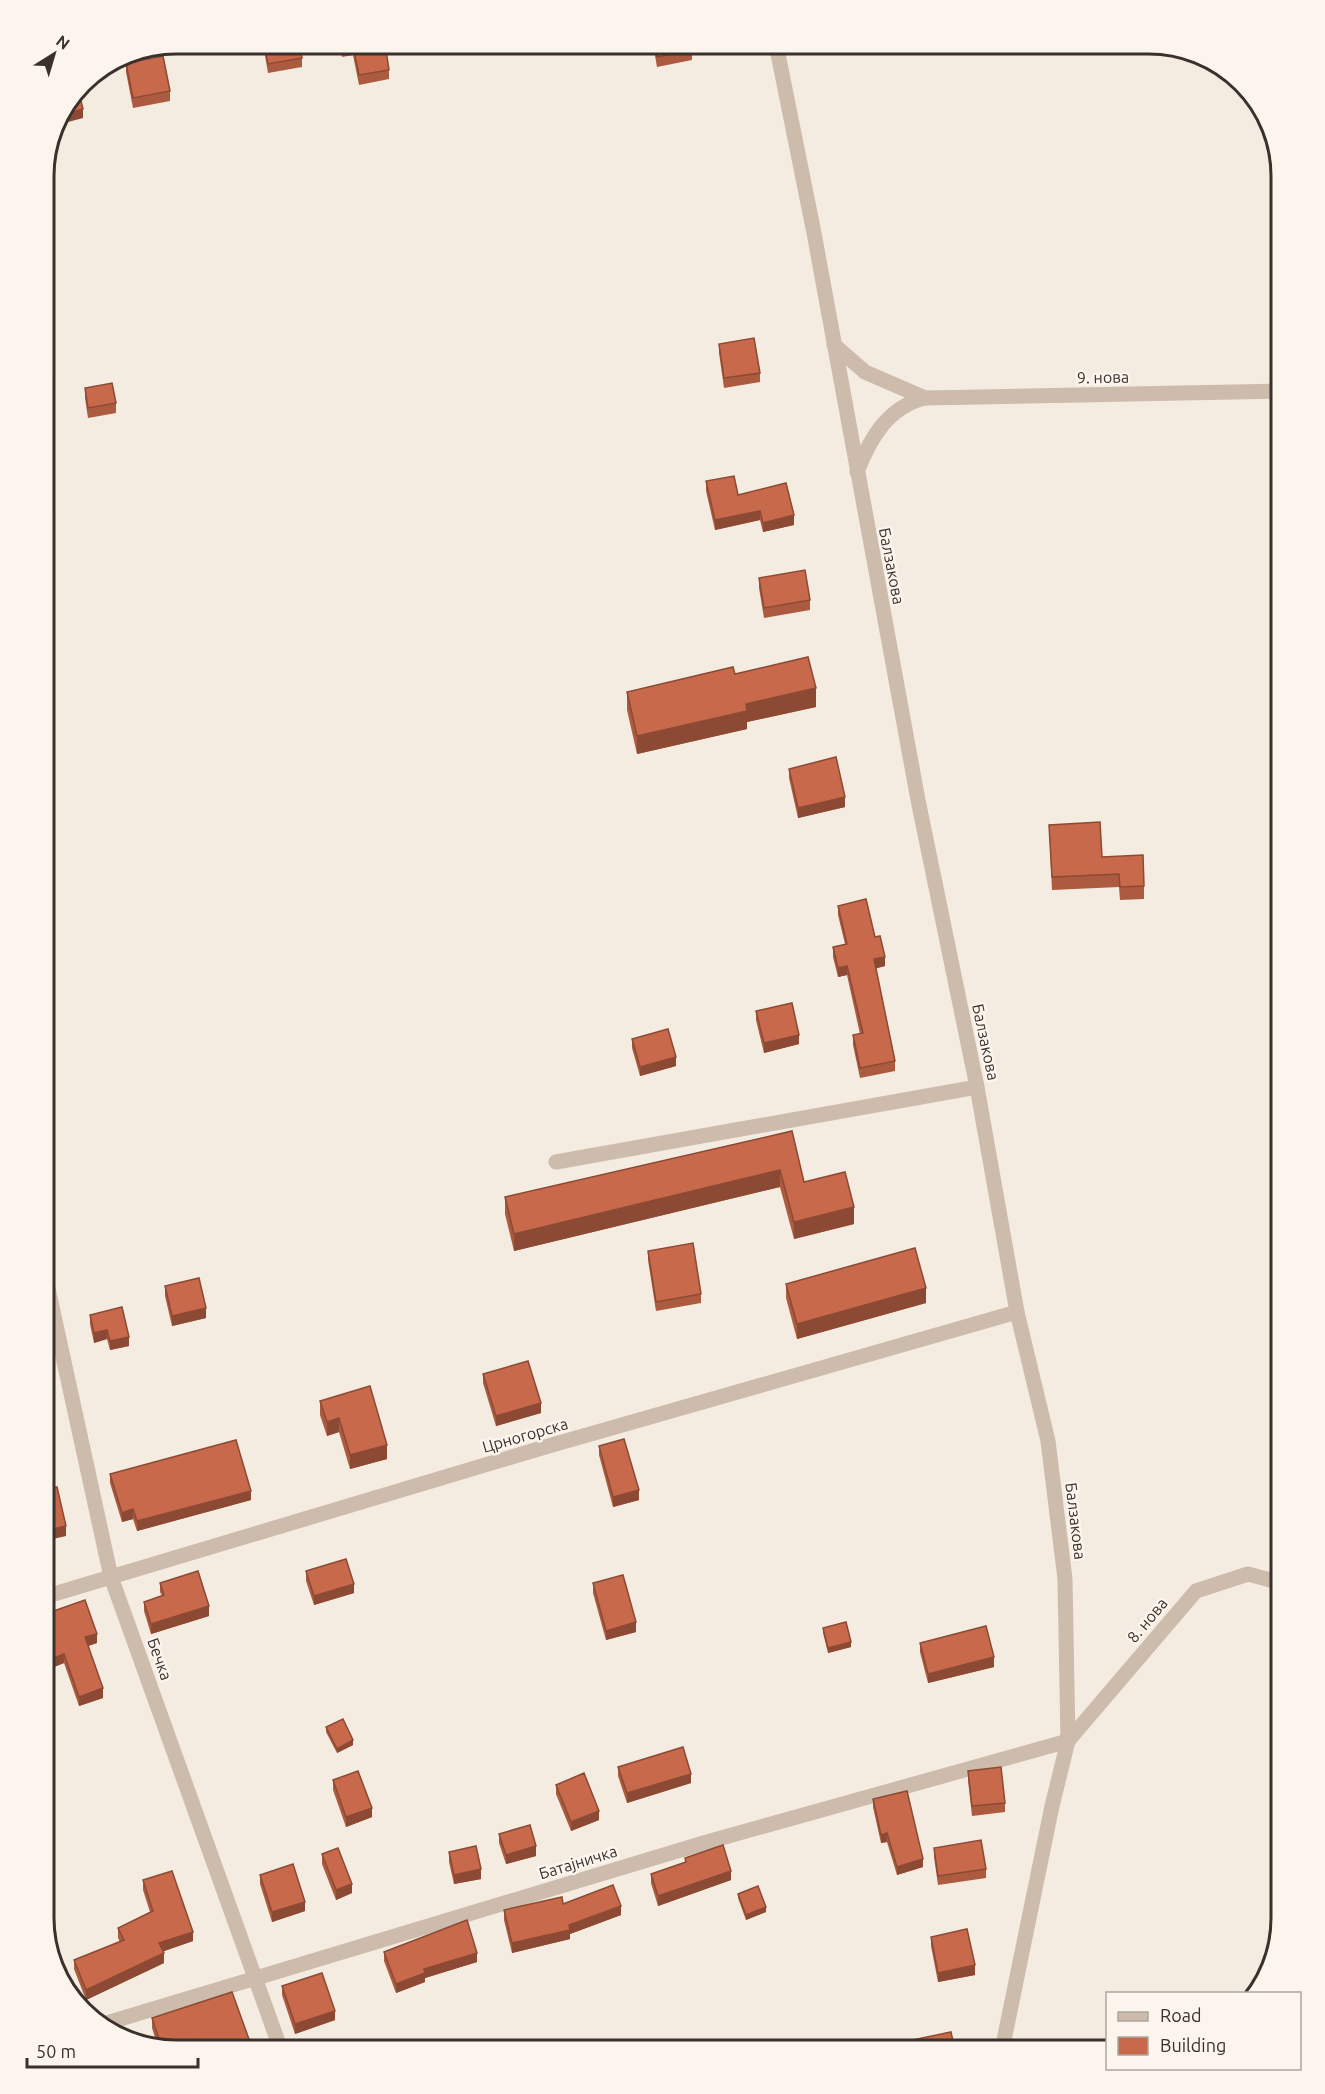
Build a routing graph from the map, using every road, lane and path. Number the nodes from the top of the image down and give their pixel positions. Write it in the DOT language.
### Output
graph roads {
  1 [pos="778,54"];
  2 [pos="834,345"];
  3 [pos="1271,391"];
  4 [pos="925,398"];
  5 [pos="856,473"];
  6 [pos="977,1087"];
  7 [pos="556,1162"];
  8 [pos="1017,1312"];
  9 [pos="54,1316"];
  10 [pos="111,1577"];
  11 [pos="1271,1580"];
  12 [pos="54,1594"];
  13 [pos="1068,1741"];
  14 [pos="256,1979"];
  15 [pos="112,2021"];
  16 [pos="277,2040"];
  17 [pos="1004,2040"];
  1 -- 2 [label="street, Балзакова"];
  2 -- 4 [label="street, 9. нова"];
  2 -- 5 [label="street, Балзакова"];
  3 -- 4 [label="street, 9. нова"];
  4 -- 5 [label="street, 9. нова"];
  5 -- 6 [label="street, Балзакова"];
  6 -- 7 [label="street"];
  6 -- 8 [label="street, Балзакова"];
  8 -- 10 [label="street, Црногорска"];
  8 -- 13 [label="street, Балзакова"];
  9 -- 10 [label="street, Бечка"];
  10 -- 12 [label="street, Црногорска"];
  10 -- 14 [label="street, Бечка"];
  11 -- 13 [label="street, 8. нова"];
  13 -- 14 [label="street, Батајничка"];
  13 -- 17 [label="street, Балзакова"];
  14 -- 15 [label="street, Батајничка"];
  14 -- 16 [label="street, Бечка"];
}
